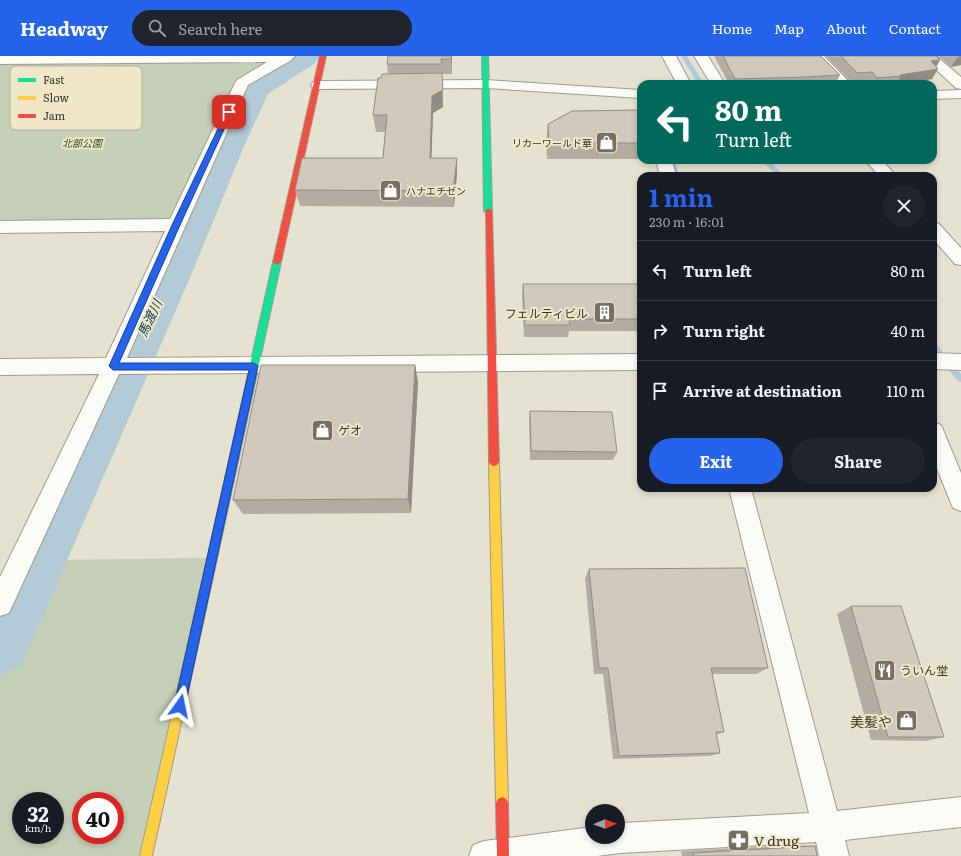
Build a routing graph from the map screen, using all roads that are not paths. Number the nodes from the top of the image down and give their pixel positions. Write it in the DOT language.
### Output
graph roads {
  1 [pos="323,56"];
  2 [pos="485,56"];
  3 [pos="669,56"];
  4 [pos="701,56"];
  5 [pos="816,56"];
  6 [pos="928,56"];
  7 [pos="286,57"];
  8 [pos="0,60"];
  9 [pos="682,80"];
  10 [pos="716,80"];
  11 [pos="840,80"];
  12 [pos="486,84"];
  13 [pos="318,85"];
  14 [pos="961,85"];
  15 [pos="637,94"];
  16 [pos="961,94"];
  17 [pos="937,95"];
  18 [pos="877,164"];
  19 [pos="884,172"];
  20 [pos="176,225"];
  21 [pos="0,227"];
  22 [pos="937,233"];
  23 [pos="961,260"];
  24 [pos="937,361"];
  25 [pos="637,362"];
  26 [pos="961,362"];
  27 [pos="491,363"];
  28 [pos="113,366"];
  29 [pos="254,366"];
  30 [pos="0,368"];
  31 [pos="937,441"];
  32 [pos="741,492"];
  33 [pos="961,501"];
  34 [pos="0,604"];
  35 [pos="961,812"];
  36 [pos="827,827"];
  37 [pos="496,855"];
  38 [pos="146,856"];
  39 [pos="834,856"];
  1 -- 13 [label="street"];
  2 -- 12 [label="street"];
  3 -- 9 [label="street"];
  4 -- 10 [label="street"];
  5 -- 11 [label="street"];
  6 -- 14 [label="street"];
  7 -- 8 [label="street"];
  7 -- 20 [label="street"];
  12 -- 13 [label="street"];
  12 -- 15 [label="street"];
  12 -- 27 [label="street"];
  13 -- 29 [label="street"];
  16 -- 17 [label="street"];
  18 -- 19 [label="street"];
  20 -- 21 [label="street"];
  20 -- 28 [label="street"];
  22 -- 23 [label="street"];
  24 -- 26 [label="street"];
  25 -- 27 [label="street"];
  27 -- 29 [label="street"];
  27 -- 37 [label="street"];
  28 -- 29 [label="street"];
  28 -- 30 [label="street"];
  28 -- 34 [label="street"];
  29 -- 38 [label="street"];
  31 -- 33 [label="street"];
  32 -- 36 [label="street"];
  35 -- 36 [label="street"];
  36 -- 37 [label="street"];
  36 -- 39 [label="street"];
}
